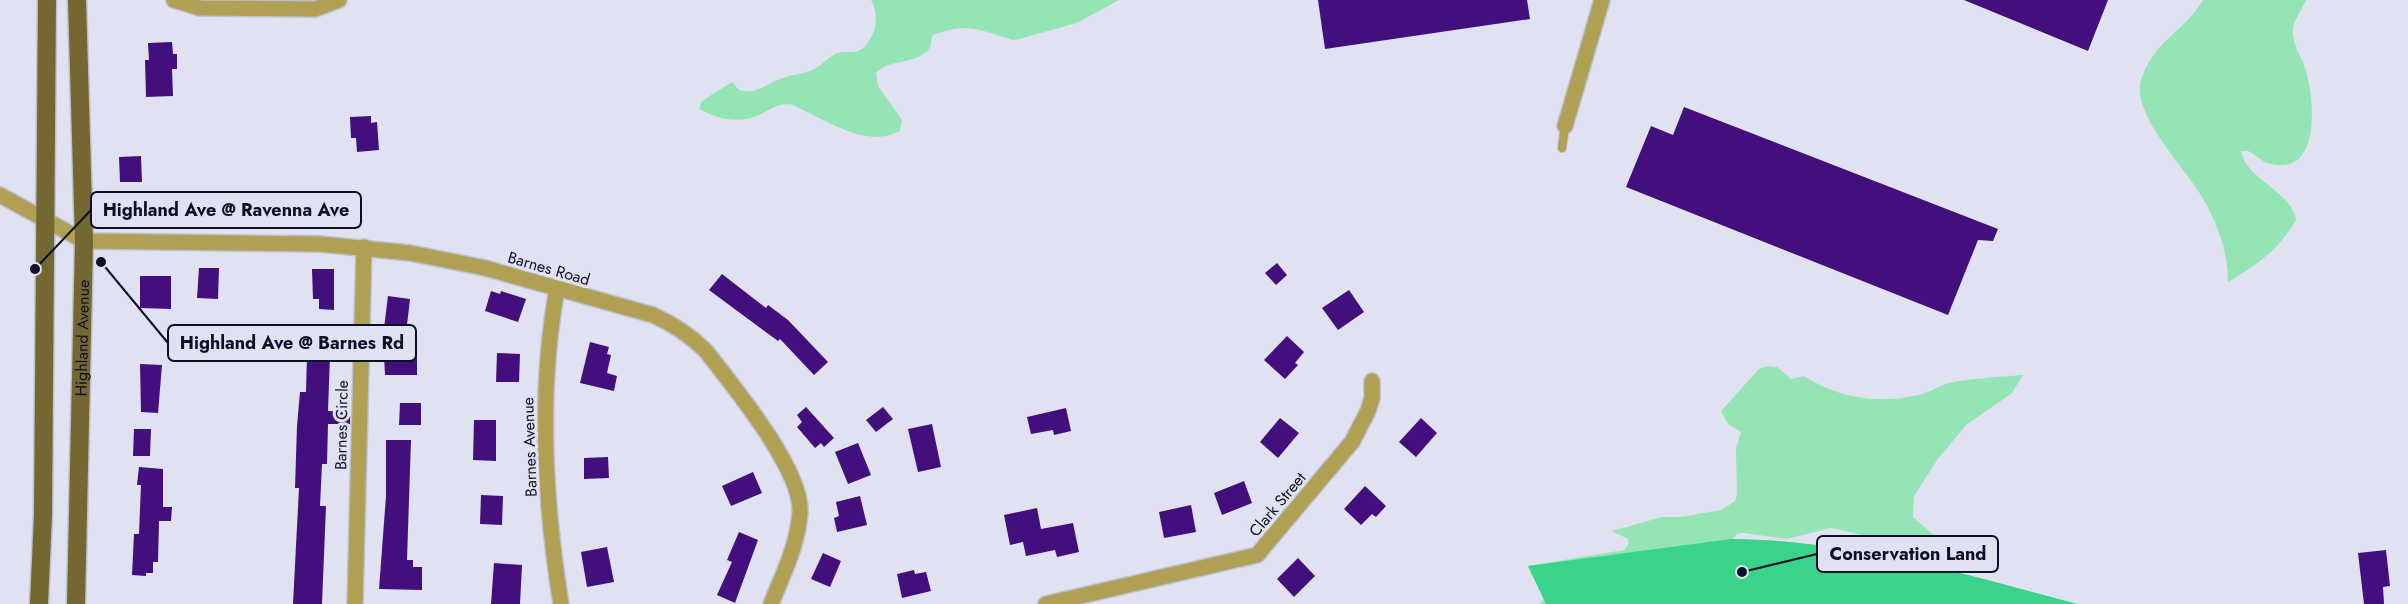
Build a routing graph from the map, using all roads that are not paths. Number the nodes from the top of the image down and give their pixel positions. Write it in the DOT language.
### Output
graph roads {
  1 [pos="47,0"];
  2 [pos="76,0"];
  3 [pos="174,0"];
  4 [pos="339,0"];
  5 [pos="1602,0"];
  6 [pos="1565,126"];
  7 [pos="1562,148"];
  8 [pos="0,195"];
  9 [pos="46,222"];
  10 [pos="84,241"];
  11 [pos="364,247"];
  12 [pos="557,289"];
  13 [pos="1372,381"];
  14 [pos="39,604"];
  15 [pos="76,604"];
  16 [pos="355,604"];
  17 [pos="561,604"];
  18 [pos="771,604"];
  19 [pos="1047,604"];
  1 -- 9 [label="main road"];
  2 -- 10 [label="main road, Highland Avenue"];
  3 -- 4 [label="street"];
  5 -- 6 [label="street"];
  6 -- 7 [label="lane"];
  8 -- 9 [label="street"];
  9 -- 10 [label="street"];
  9 -- 14 [label="main road"];
  10 -- 11 [label="street, Barnes Road"];
  10 -- 15 [label="main road, Highland Avenue"];
  11 -- 12 [label="street, Barnes Road"];
  11 -- 16 [label="street, Barnes Circle"];
  12 -- 17 [label="street, Barnes Avenue"];
  12 -- 18 [label="street, Barnes Road"];
  13 -- 19 [label="street, Clark Street"];
}
